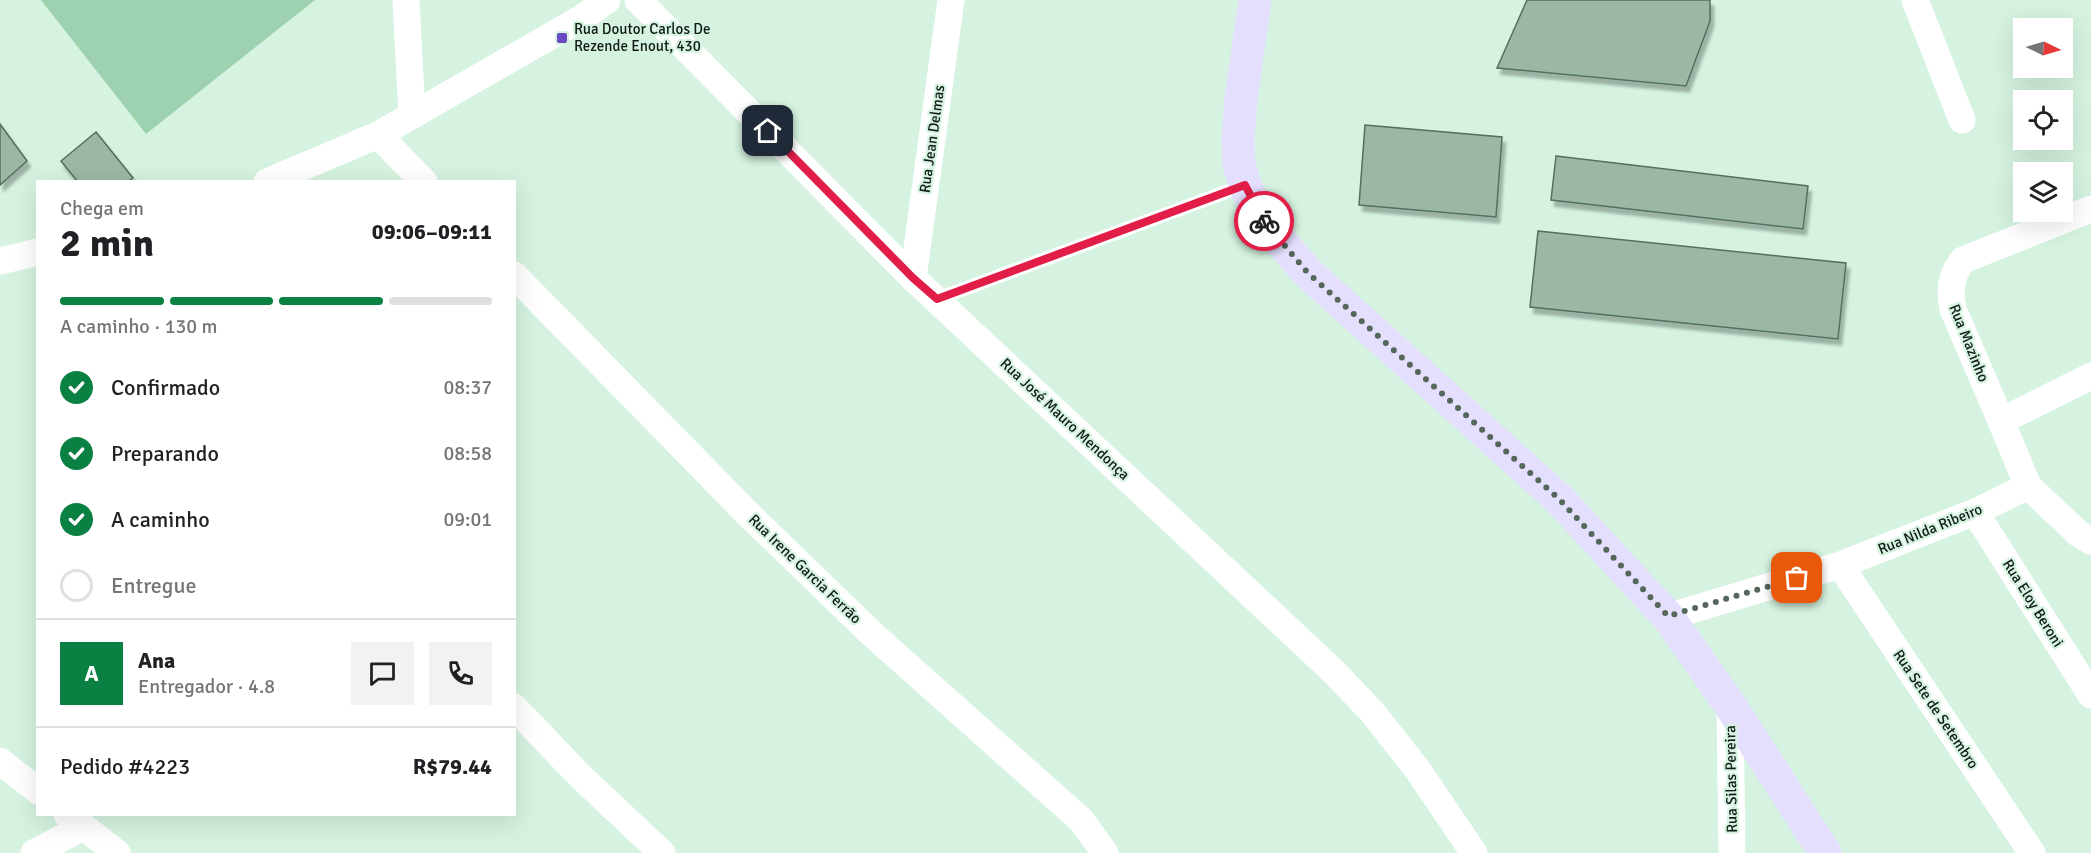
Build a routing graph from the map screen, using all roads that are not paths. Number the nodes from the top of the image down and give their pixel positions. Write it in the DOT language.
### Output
graph roads {
  1 [pos="405,0"];
  2 [pos="607,0"];
  3 [pos="638,0"];
  4 [pos="951,0"];
  5 [pos="1255,0"];
  6 [pos="1915,0"];
  7 [pos="412,116"];
  8 [pos="1962,120"];
  9 [pos="378,135"];
  10 [pos="272,180"];
  11 [pos="422,180"];
  12 [pos="1245,185"];
  13 [pos="2091,209"];
  14 [pos="36,252"];
  15 [pos="0,261"];
  16 [pos="516,276"];
  17 [pos="913,278"];
  18 [pos="937,299"];
  19 [pos="2091,376"];
  20 [pos="2001,421"];
  21 [pos="2028,486"];
  22 [pos="1975,512"];
  23 [pos="2091,541"];
  24 [pos="1840,565"];
  25 [pos="1668,616"];
  26 [pos="2091,694"];
  27 [pos="1730,705"];
  28 [pos="516,709"];
  29 [pos="0,761"];
  30 [pos="36,789"];
  31 [pos="75,821"];
  32 [pos="1454,825"];
  33 [pos="34,853"];
  34 [pos="117,853"];
  35 [pos="662,853"];
  36 [pos="1106,853"];
  37 [pos="1455,853"];
  38 [pos="1474,853"];
  39 [pos="1732,853"];
  40 [pos="1825,853"];
  41 [pos="2032,853"];
  1 -- 7 [label="street"];
  2 -- 7 [label="street"];
  3 -- 17 [label="street, Rua José Mauro Mendonça"];
  4 -- 17 [label="street, Rua Jean Delmas"];
  5 -- 12 [label="main road"];
  6 -- 8 [label="street"];
  7 -- 9 [label="street"];
  9 -- 10 [label="street"];
  9 -- 11 [label="street"];
  12 -- 18 [label="lane"];
  12 -- 25 [label="main road"];
  13 -- 20 [label="street, Rua Mazinho"];
  14 -- 15 [label="street"];
  16 -- 36 [label="street, Rua Irene Garcia Ferrão"];
  17 -- 18 [label="street, Rua José Mauro Mendonça"];
  18 -- 32 [label="street, Rua José Mauro Mendonça"];
  19 -- 20 [label="street"];
  20 -- 21 [label="street"];
  21 -- 22 [label="street, Rua Nilda Ribeiro"];
  21 -- 23 [label="street"];
  22 -- 24 [label="street, Rua Nilda Ribeiro"];
  22 -- 26 [label="street, Rua Eloy Beroni"];
  24 -- 25 [label="street, Rua Nilda Ribeiro"];
  24 -- 41 [label="street, Rua Sete de Setembro"];
  25 -- 27 [label="main road"];
  27 -- 39 [label="street, Rua Silas Pereira"];
  27 -- 40 [label="main road"];
  28 -- 35 [label="street"];
  29 -- 30 [label="street"];
  31 -- 33 [label="street"];
  31 -- 34 [label="street"];
  32 -- 37 [label="street"];
  32 -- 38 [label="street, Rua José Mauro Mendonça"];
}
